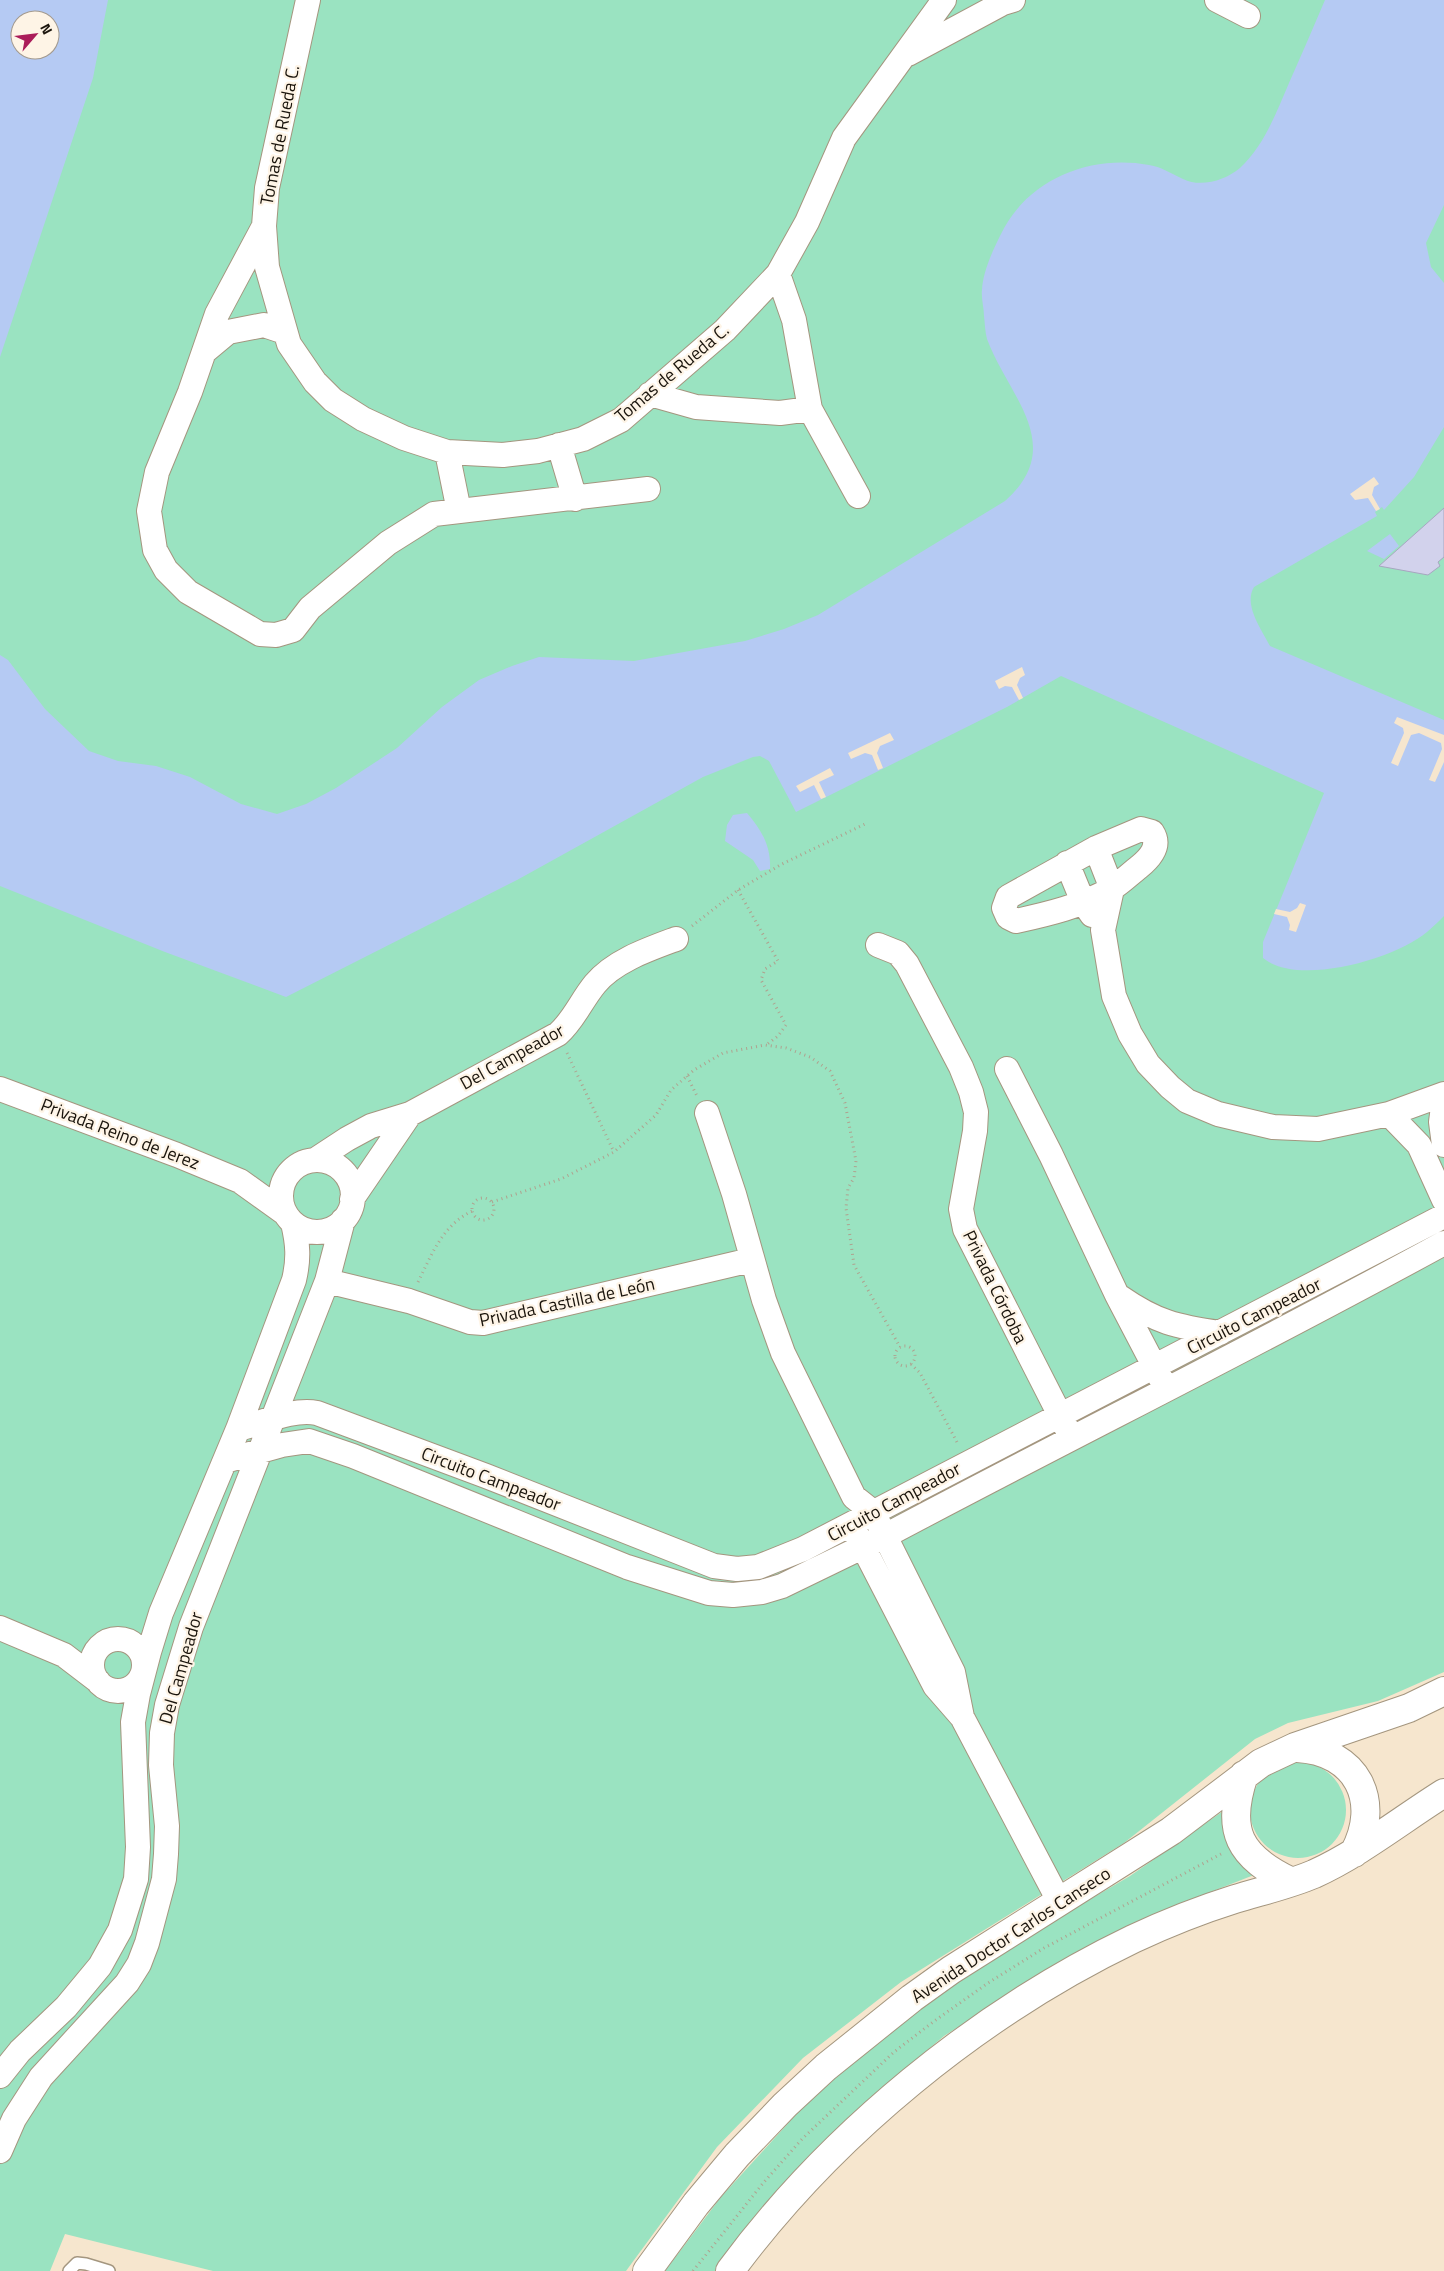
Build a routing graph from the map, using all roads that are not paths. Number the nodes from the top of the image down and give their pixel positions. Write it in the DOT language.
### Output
graph roads {
  1 [pos="308,0"];
  2 [pos="944,0"];
  3 [pos="1217,0"];
  4 [pos="1006,1"];
  5 [pos="1248,16"];
  6 [pos="905,56"];
  7 [pos="264,226"];
  8 [pos="778,274"];
  9 [pos="286,332"];
  10 [pos="204,352"];
  11 [pos="650,394"];
  12 [pos="810,409"];
  13 [pos="559,445"];
  14 [pos="447,452"];
  15 [pos="648,489"];
  16 [pos="858,496"];
  17 [pos="575,499"];
  18 [pos="459,511"];
  19 [pos="1096,848"];
  20 [pos="1067,863"];
  21 [pos="1112,888"];
  22 [pos="1083,902"];
  23 [pos="1103,930"];
  24 [pos="676,939"];
  25 [pos="878,945"];
  26 [pos="1007,1069"];
  27 [pos="0,1089"];
  28 [pos="1444,1094"];
  29 [pos="1444,1099"];
  30 [pos="707,1113"];
  31 [pos="410,1114"];
  32 [pos="1389,1114"];
  33 [pos="1444,1145"];
  34 [pos="315,1160"];
  35 [pos="293,1169"];
  36 [pos="240,1181"];
  37 [pos="1444,1200"];
  38 [pos="348,1210"];
  39 [pos="1444,1216"];
  40 [pos="289,1218"];
  41 [pos="1444,1242"];
  42 [pos="751,1260"];
  43 [pos="327,1281"];
  44 [pos="1117,1295"];
  45 [pos="1220,1333"];
  46 [pos="292,1367"];
  47 [pos="1155,1367"];
  48 [pos="1166,1390"];
  49 [pos="317,1413"];
  50 [pos="1060,1414"];
  51 [pos="272,1420"];
  52 [pos="238,1429"];
  53 [pos="1072,1437"];
  54 [pos="261,1452"];
  55 [pos="225,1462"];
  56 [pos="854,1497"];
  57 [pos="570,1509"];
  58 [pos="873,1512"];
  59 [pos="852,1524"];
  60 [pos="885,1536"];
  61 [pos="558,1537"];
  62 [pos="862,1547"];
  63 [pos="758,1567"];
  64 [pos="762,1592"];
  65 [pos="161,1613"];
  66 [pos="0,1628"];
  67 [pos="109,1642"];
  68 [pos="185,1647"];
  69 [pos="64,1655"];
  70 [pos="143,1670"];
  71 [pos="100,1683"];
  72 [pos="1444,1691"];
  73 [pos="166,1705"];
  74 [pos="962,1717"];
  75 [pos="133,1746"];
  76 [pos="1295,1747"];
  77 [pos="1244,1775"];
  78 [pos="1444,1792"];
  79 [pos="1354,1852"];
  80 [pos="1292,1882"];
  81 [pos="1059,1901"];
  82 [pos="10,2054"];
  83 [pos="0,2076"];
  84 [pos="7,2123"];
  85 [pos="0,2151"];
  86 [pos="69,2271"];
  87 [pos="109,2271"];
  88 [pos="647,2271"];
  89 [pos="730,2271"];
  1 -- 7 [label="street, Tomas de Rueda C."];
  2 -- 6 [label="street, Tomas de Rueda C."];
  3 -- 5 [label="street"];
  4 -- 6 [label="street"];
  6 -- 8 [label="street, Tomas de Rueda C."];
  7 -- 9 [label="street, Tomas de Rueda C."];
  7 -- 10 [label="street"];
  8 -- 11 [label="street, Tomas de Rueda C."];
  8 -- 12 [label="street"];
  9 -- 10 [label="street"];
  9 -- 14 [label="street, Tomas de Rueda C."];
  10 -- 18 [label="street"];
  11 -- 12 [label="street"];
  11 -- 13 [label="street, Tomas de Rueda C."];
  12 -- 16 [label="street"];
  13 -- 14 [label="street, Tomas de Rueda C."];
  13 -- 17 [label="street"];
  14 -- 18 [label="street"];
  15 -- 17 [label="street"];
  17 -- 18 [label="street"];
  19 -- 20 [label="street"];
  19 -- 21 [label="street"];
  19 -- 21 [label="street"];
  20 -- 22 [label="street"];
  20 -- 22 [label="street"];
  21 -- 22 [label="street"];
  21 -- 23 [label="street"];
  22 -- 23 [label="street"];
  23 -- 32 [label="street"];
  24 -- 31 [label="street, Del Campeador"];
  25 -- 50 [label="street, Privada Córdoba"];
  26 -- 44 [label="street"];
  27 -- 36 [label="street, Privada Reino de Jerez"];
  28 -- 32 [label="street"];
  29 -- 33 [label="street"];
  30 -- 42 [label="street"];
  31 -- 34 [label="street, Del Campeador"];
  31 -- 38 [label="street, Del Campeador"];
  32 -- 37 [label="street"];
  34 -- 35 [label="street"];
  34 -- 38 [label="street"];
  35 -- 36 [label="street"];
  35 -- 40 [label="street"];
  36 -- 40 [label="street, Privada Reino de Jerez"];
  38 -- 40 [label="street"];
  38 -- 43 [label="street, Del Campeador"];
  39 -- 45 [label="street, Circuito Campeador"];
  40 -- 52 [label="street, Del Campeador"];
  41 -- 48 [label="street, Circuito Campeador"];
  42 -- 43 [label="street, Privada Castilla de León"];
  42 -- 56 [label="street"];
  43 -- 46 [label="street, Del Campeador"];
  44 -- 45 [label="street"];
  44 -- 47 [label="street"];
  45 -- 47 [label="street, Circuito Campeador"];
  46 -- 49 [label="street"];
  46 -- 51 [label="street, Del Campeador"];
  47 -- 48 [label="street"];
  47 -- 50 [label="street, Circuito Campeador"];
  48 -- 53 [label="street, Circuito Campeador"];
  49 -- 51 [label="street, Circuito Campeador"];
  49 -- 57 [label="street, Circuito Campeador"];
  50 -- 53 [label="street, Privada Córdoba"];
  50 -- 58 [label="street, Circuito Campeador"];
  51 -- 52 [label="street, Circuito Campeador"];
  51 -- 54 [label="street, Del Campeador"];
  52 -- 55 [label="street, Del Campeador"];
  53 -- 60 [label="street, Circuito Campeador"];
  54 -- 55 [label="street, Circuito Campeador"];
  54 -- 61 [label="street, Circuito Campeador"];
  54 -- 68 [label="street, Del Campeador"];
  55 -- 65 [label="street, Del Campeador"];
  56 -- 58 [label="street"];
  56 -- 59 [label="street"];
  57 -- 61 [label="street"];
  57 -- 63 [label="street, Circuito Campeador"];
  58 -- 59 [label="street, Circuito Campeador"];
  58 -- 60 [label="street"];
  59 -- 62 [label="street"];
  59 -- 63 [label="street, Circuito Campeador"];
  60 -- 62 [label="street, Circuito Campeador"];
  60 -- 74 [label="street, Circuito Campeador"];
  61 -- 64 [label="street, Circuito Campeador"];
  62 -- 64 [label="street, Circuito Campeador"];
  62 -- 74 [label="street"];
  63 -- 64 [label="street"];
  65 -- 67 [label="street, Del Campeador"];
  65 -- 70 [label="street, Del Campeador"];
  66 -- 69 [label="street"];
  67 -- 69 [label="street, Del Campeador"];
  67 -- 70 [label="street"];
  67 -- 71 [label="street"];
  68 -- 70 [label="street"];
  68 -- 73 [label="street, Del Campeador"];
  69 -- 71 [label="street"];
  70 -- 71 [label="street"];
  70 -- 73 [label="street"];
  70 -- 75 [label="street, Del Campeador"];
  71 -- 75 [label="street, Del Campeador"];
  72 -- 76 [label="main road, Avenida Doctor Carlos Canseco"];
  73 -- 84 [label="street, Del Campeador"];
  74 -- 81 [label="street"];
  75 -- 82 [label="street, Del Campeador"];
  76 -- 77 [label="main road, Avenida Doctor Carlos Canseco"];
  76 -- 79 [label="main road"];
  77 -- 80 [label="main road"];
  77 -- 81 [label="main road, Avenida Doctor Carlos Canseco"];
  78 -- 79 [label="main road"];
  79 -- 80 [label="main road"];
  80 -- 89 [label="main road"];
  81 -- 88 [label="main road, Avenida Doctor Carlos Canseco"];
  82 -- 83 [label="street, Del Campeador"];
  84 -- 85 [label="street, Del Campeador"];
  86 -- 87 [label="lane"];
}
